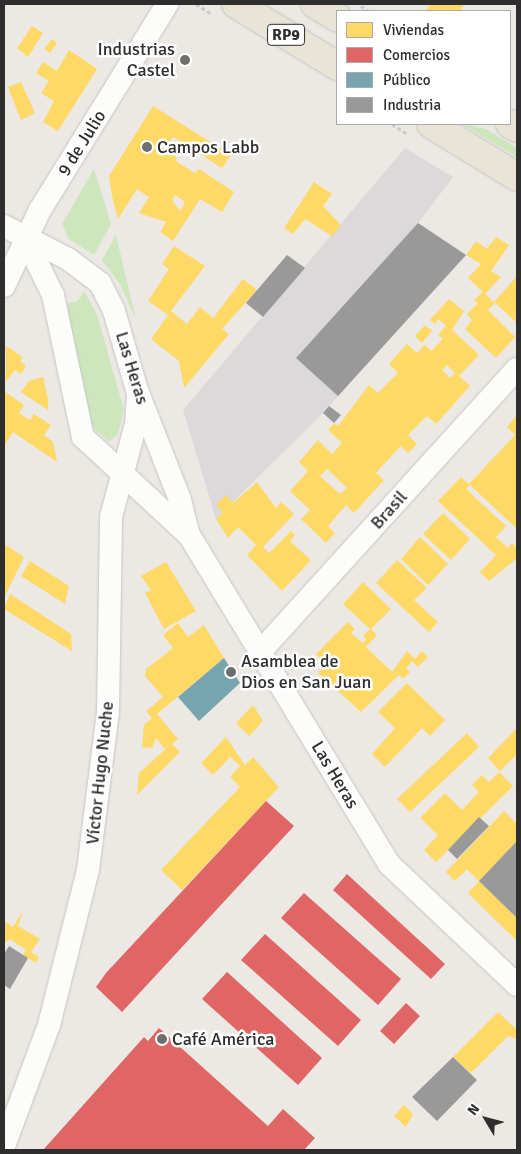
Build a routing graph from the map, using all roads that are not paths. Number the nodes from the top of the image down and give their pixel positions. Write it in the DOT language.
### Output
graph roads {
  1 [pos="167,4"];
  2 [pos="236,4"];
  3 [pos="315,4"];
  4 [pos="336,17"];
  5 [pos="336,65"];
  6 [pos="433,125"];
  7 [pos="517,176"];
  8 [pos="4,226"];
  9 [pos="26,240"];
  10 [pos="4,286"];
  11 [pos="517,369"];
  12 [pos="137,390"];
  13 [pos="121,476"];
  14 [pos="189,535"];
  15 [pos="260,652"];
  16 [pos="517,985"];
  17 [pos="4,1146"];
  1 -- 9 [label="street, 9 de Julio"];
  2 -- 5 [label="main road, RP9"];
  3 -- 4 [label="main road, RP9"];
  6 -- 7 [label="main road"];
  8 -- 9 [label="street, Las Heras"];
  9 -- 10 [label="street, 9 de Julio"];
  9 -- 12 [label="street, Las Heras"];
  9 -- 13 [label="street, Las Heras"];
  11 -- 15 [label="street, Brasil"];
  12 -- 13 [label="street, Víctor Hugo Nuche"];
  12 -- 14 [label="street, Las Heras"];
  13 -- 14 [label="street, Las Heras"];
  13 -- 17 [label="street, Víctor Hugo Nuche"];
  14 -- 15 [label="street, Las Heras"];
  15 -- 16 [label="street, Las Heras"];
}
